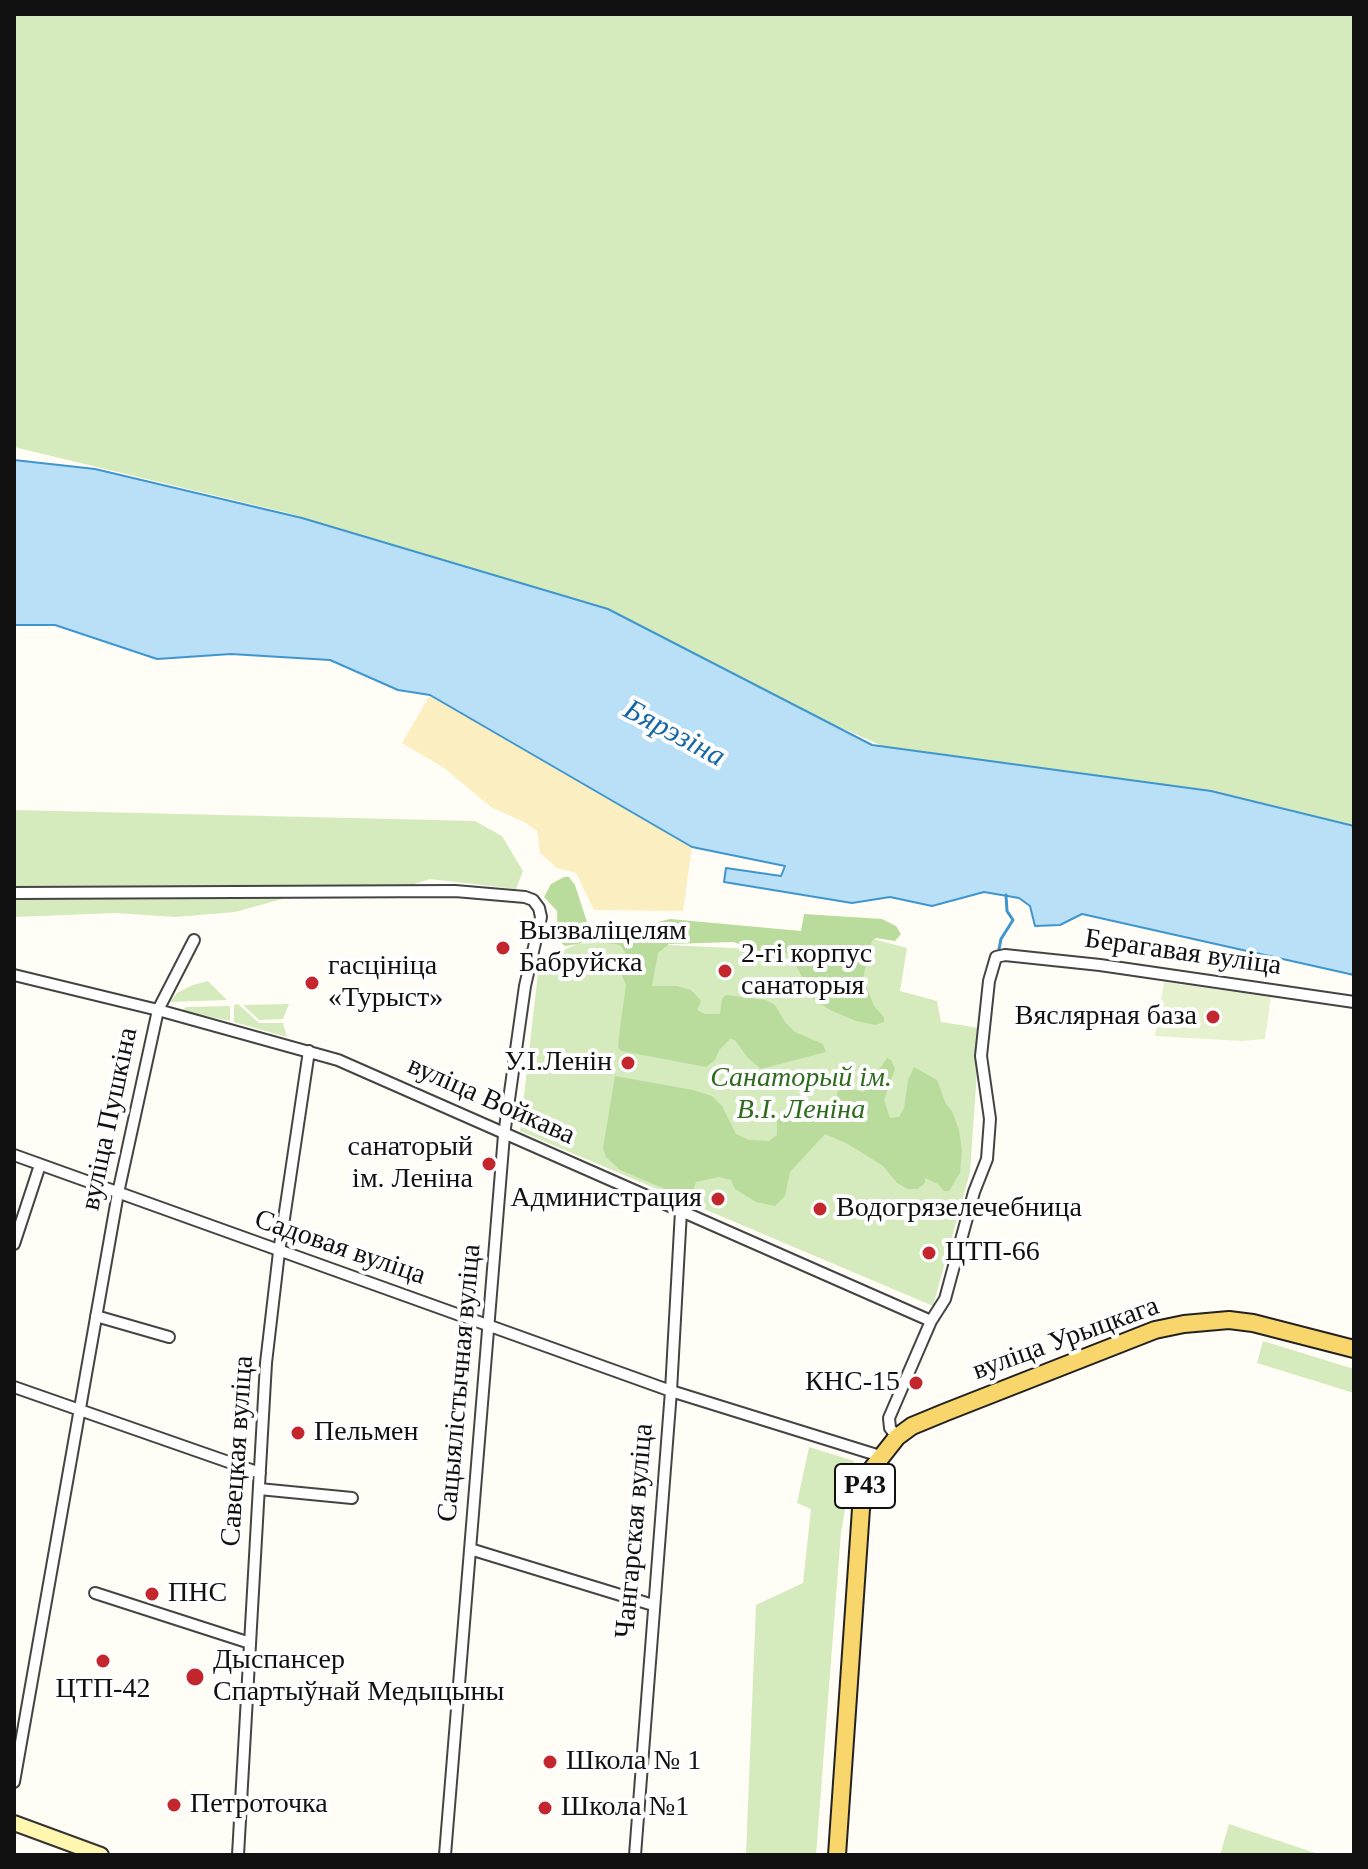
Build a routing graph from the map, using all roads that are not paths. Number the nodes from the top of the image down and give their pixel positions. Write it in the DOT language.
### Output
graph roads {
  1 [pos="14,893"];
  2 [pos="194,940"];
  3 [pos="14,975"];
  4 [pos="1354,1002"];
  5 [pos="158,1010"];
  6 [pos="309,1051"];
  7 [pos="504,1135"];
  8 [pos="14,1155"];
  9 [pos="40,1165"];
  10 [pos="118,1193"];
  11 [pos="681,1211"];
  12 [pos="14,1244"];
  13 [pos="279,1252"];
  14 [pos="96,1316"];
  15 [pos="931,1321"];
  16 [pos="490,1326"];
  17 [pos="169,1337"];
  18 [pos="1354,1349"];
  19 [pos="14,1387"];
  20 [pos="671,1391"];
  21 [pos="79,1409"];
  22 [pos="897,1437"];
  23 [pos="880,1456"];
  24 [pos="260,1473"];
  25 [pos="259,1489"];
  26 [pos="352,1498"];
  27 [pos="470,1549"];
  28 [pos="95,1593"];
  29 [pos="653,1605"];
  30 [pos="250,1643"];
  31 [pos="14,1782"];
  32 [pos="14,1823"];
  33 [pos="101,1855"];
  34 [pos="238,1855"];
  35 [pos="445,1855"];
  36 [pos="635,1855"];
  37 [pos="837,1855"];
  1 -- 7 [label="street, Сацыялістычная вуліца"];
  2 -- 5 [label="street, вуліца Пушкіна"];
  3 -- 5 [label="street, вуліца Войкава"];
  4 -- 15 [label="street, Берагавая вуліца"];
  5 -- 6 [label="street, вуліца Войкава"];
  5 -- 10 [label="street, вуліца Пушкіна"];
  6 -- 7 [label="street, вуліца Войкава"];
  6 -- 13 [label="street, Савецкая вуліца"];
  7 -- 11 [label="street, вуліца Войкава"];
  7 -- 16 [label="street, Сацыялістычная вуліца"];
  8 -- 9 [label="street, Садовая вуліца"];
  9 -- 10 [label="street, Садовая вуліца"];
  9 -- 12 [label="street"];
  10 -- 13 [label="street, Садовая вуліца"];
  10 -- 14 [label="street, вуліца Пушкіна"];
  11 -- 15 [label="street, вуліца Войкава"];
  11 -- 20 [label="street, Чангарская вуліца"];
  13 -- 16 [label="street, Садовая вуліца"];
  13 -- 24 [label="street, Савецкая вуліца"];
  14 -- 17 [label="street"];
  14 -- 21 [label="street, вуліца Пушкіна"];
  15 -- 22 [label="street"];
  16 -- 20 [label="street, Садовая вуліца"];
  16 -- 27 [label="street, Сацыялістычная вуліца"];
  18 -- 22 [label="main road, вуліца Урыцкага / Р43"];
  19 -- 21 [label="street"];
  20 -- 23 [label="street, Садовая вуліца"];
  20 -- 29 [label="street, Чангарская вуліца"];
  21 -- 24 [label="street"];
  21 -- 31 [label="street, вуліца Пушкіна"];
  22 -- 23 [label="main road, вуліца Урыцкага / Р43"];
  23 -- 37 [label="main road, вуліца Урыцкага / Р43"];
  24 -- 25 [label="street, Савецкая вуліца"];
  25 -- 26 [label="street"];
  25 -- 30 [label="street, Савецкая вуліца"];
  27 -- 29 [label="street"];
  27 -- 35 [label="street, Сацыялістычная вуліца"];
  28 -- 30 [label="street"];
  29 -- 36 [label="street, Чангарская вуліца"];
  30 -- 34 [label="street, Савецкая вуліца"];
  32 -- 33 [label="main road"];
}
